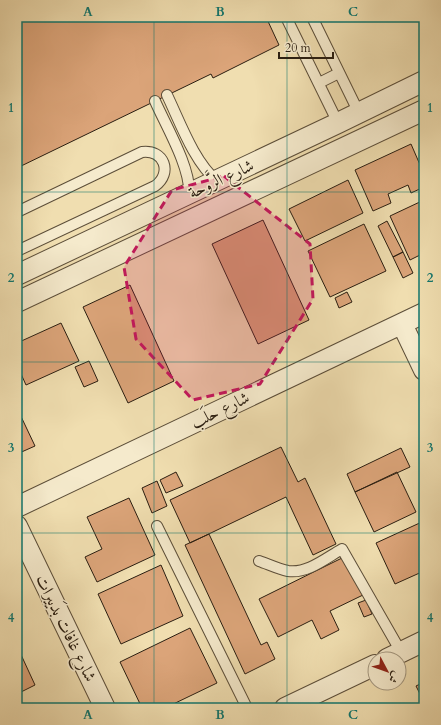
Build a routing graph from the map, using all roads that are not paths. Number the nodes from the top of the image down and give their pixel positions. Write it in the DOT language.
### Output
graph roads {
  1 [pos="286,17"];
  2 [pos="312,17"];
  3 [pos="339,73"];
  4 [pos="422,80"];
  5 [pos="319,83"];
  6 [pos="167,95"];
  7 [pos="155,101"];
  8 [pos="424,110"];
  9 [pos="359,113"];
  10 [pos="338,124"];
  11 [pos="217,181"];
  12 [pos="189,194"];
  13 [pos="17,212"];
  14 [pos="17,251"];
  15 [pos="17,275"];
  16 [pos="17,302"];
  17 [pos="424,313"];
  18 [pos="402,324"];
  19 [pos="424,370"];
  20 [pos="17,507"];
  21 [pos="17,526"];
  22 [pos="157,526"];
  23 [pos="259,561"];
  24 [pos="424,642"];
  25 [pos="392,651"];
  26 [pos="405,651"];
  27 [pos="367,669"];
  28 [pos="105,708"];
  29 [pos="247,708"];
  30 [pos="284,708"];
  1 -- 5 [label="lane"];
  2 -- 3 [label="lane"];
  3 -- 5 [label="lane"];
  3 -- 9 [label="lane"];
  4 -- 9 [label="street, شارع الرَّوحة"];
  5 -- 10 [label="lane"];
  6 -- 11 [label="lane"];
  7 -- 12 [label="lane"];
  8 -- 16 [label="street, شارع الرَّوحة"];
  9 -- 10 [label="street, شارع الرَّوحة"];
  10 -- 11 [label="street, شارع الرَّوحة"];
  11 -- 12 [label="street, شارع الرَّوحة"];
  12 -- 15 [label="street, شارع الرَّوحة"];
  13 -- 14 [label="lane"];
  17 -- 18 [label="street, شارع حلَب"];
  18 -- 19 [label="street"];
  18 -- 20 [label="street, شارع حلَب"];
  21 -- 28 [label="street, شارع غافات بدَييرات"];
  22 -- 29 [label="lane"];
  23 -- 25 [label="lane"];
  24 -- 26 [label="street"];
  27 -- 30 [label="street"];
}
